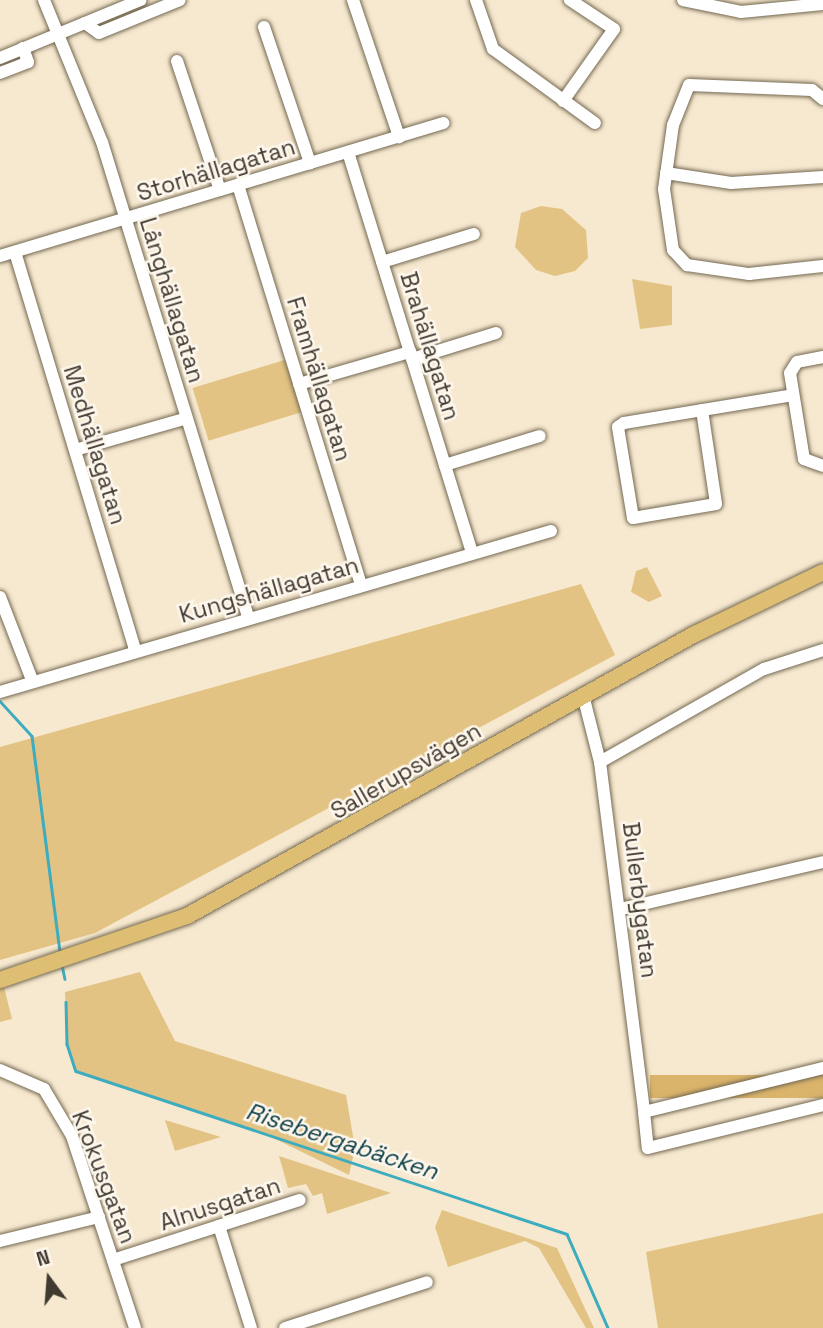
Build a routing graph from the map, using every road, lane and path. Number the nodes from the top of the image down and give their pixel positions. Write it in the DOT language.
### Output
graph roads {
  1 [pos="44,0"];
  2 [pos="141,0"];
  3 [pos="180,0"];
  4 [pos="352,0"];
  5 [pos="476,0"];
  6 [pos="570,0"];
  7 [pos="683,0"];
  8 [pos="806,4"];
  9 [pos="823,4"];
  10 [pos="85,23"];
  11 [pos="264,27"];
  12 [pos="58,34"];
  13 [pos="23,48"];
  14 [pos="0,58"];
  15 [pos="177,61"];
  16 [pos="0,74"];
  17 [pos="823,99"];
  18 [pos="563,101"];
  19 [pos="444,123"];
  20 [pos="595,123"];
  21 [pos="399,137"];
  22 [pos="348,152"];
  23 [pos="310,163"];
  24 [pos="666,173"];
  25 [pos="823,177"];
  26 [pos="238,185"];
  27 [pos="220,190"];
  28 [pos="125,219"];
  29 [pos="474,234"];
  30 [pos="15,252"];
  31 [pos="0,256"];
  32 [pos="382,262"];
  33 [pos="823,266"];
  34 [pos="496,333"];
  35 [pos="411,355"];
  36 [pos="823,357"];
  37 [pos="299,384"];
  38 [pos="793,395"];
  39 [pos="702,410"];
  40 [pos="187,418"];
  41 [pos="540,436"];
  42 [pos="75,450"];
  43 [pos="445,465"];
  44 [pos="823,466"];
  45 [pos="551,531"];
  46 [pos="472,553"];
  47 [pos="823,572"];
  48 [pos="361,585"];
  49 [pos="0,597"];
  50 [pos="248,617"];
  51 [pos="135,650"];
  52 [pos="823,650"];
  53 [pos="32,680"];
  54 [pos="3,691"];
  55 [pos="583,695"];
  56 [pos="600,762"];
  57 [pos="823,862"];
  58 [pos="621,909"];
  59 [pos="0,981"];
  60 [pos="823,1068"];
  61 [pos="0,1070"];
  62 [pos="823,1105"];
  63 [pos="644,1112"];
  64 [pos="299,1200"];
  65 [pos="99,1217"];
  66 [pos="219,1226"];
  67 [pos="0,1241"];
  68 [pos="113,1260"];
  69 [pos="426,1282"];
  70 [pos="135,1328"];
  71 [pos="251,1328"];
  72 [pos="285,1328"];
  1 -- 12 [label="street, Långhällagatan"];
  2 -- 10 [label="street"];
  3 -- 10 [label="street"];
  4 -- 21 [label="street"];
  5 -- 18 [label="street"];
  6 -- 18 [label="street"];
  7 -- 8 [label="street"];
  8 -- 9 [label="street"];
  10 -- 12 [label="street"];
  11 -- 23 [label="street"];
  12 -- 13 [label="street"];
  12 -- 28 [label="street, Långhällagatan"];
  13 -- 14 [label="street"];
  13 -- 16 [label="street"];
  15 -- 27 [label="street"];
  17 -- 24 [label="street"];
  18 -- 20 [label="street"];
  19 -- 21 [label="street, Storhällagatan"];
  21 -- 22 [label="street, Storhällagatan"];
  22 -- 23 [label="street, Storhällagatan"];
  22 -- 32 [label="street, Brahällagatan"];
  23 -- 26 [label="street, Storhällagatan"];
  24 -- 25 [label="street"];
  24 -- 33 [label="street"];
  26 -- 27 [label="street, Storhällagatan"];
  26 -- 37 [label="street, Framhällagatan"];
  27 -- 28 [label="street, Storhällagatan"];
  28 -- 30 [label="street, Storhällagatan"];
  28 -- 40 [label="street, Långhällagatan"];
  29 -- 32 [label="street"];
  30 -- 31 [label="street, Storhällagatan"];
  30 -- 42 [label="street, Medhällagatan"];
  32 -- 35 [label="street, Brahällagatan"];
  34 -- 35 [label="street"];
  35 -- 37 [label="street"];
  35 -- 43 [label="street, Brahällagatan"];
  36 -- 38 [label="street"];
  37 -- 48 [label="street, Framhällagatan"];
  38 -- 39 [label="street"];
  38 -- 44 [label="street"];
  39 -- 39 [label="street"];
  40 -- 42 [label="street"];
  40 -- 50 [label="street, Långhällagatan"];
  41 -- 43 [label="street"];
  42 -- 51 [label="street, Medhällagatan"];
  43 -- 46 [label="street, Brahällagatan"];
  45 -- 46 [label="street, Kungshällagatan"];
  46 -- 48 [label="street, Kungshällagatan"];
  47 -- 55 [label="main road, Sallerupsvägen"];
  48 -- 50 [label="street, Kungshällagatan"];
  49 -- 53 [label="street"];
  50 -- 51 [label="street, Kungshällagatan"];
  51 -- 53 [label="street, Kungshällagatan"];
  52 -- 56 [label="street"];
  53 -- 54 [label="street, Kungshällagatan"];
  55 -- 56 [label="street, Bullerbygatan"];
  55 -- 59 [label="main road, Sallerupsvägen"];
  56 -- 58 [label="street, Bullerbygatan"];
  57 -- 58 [label="street"];
  58 -- 63 [label="street, Bullerbygatan"];
  60 -- 63 [label="street"];
  61 -- 65 [label="street, Krokusgatan"];
  62 -- 63 [label="street, Bullerbygatan"];
  64 -- 66 [label="street, Alnusgatan"];
  65 -- 67 [label="street"];
  65 -- 68 [label="street, Krokusgatan"];
  66 -- 68 [label="street, Alnusgatan"];
  66 -- 71 [label="street"];
  68 -- 70 [label="street, Krokusgatan"];
  69 -- 72 [label="street"];
}
